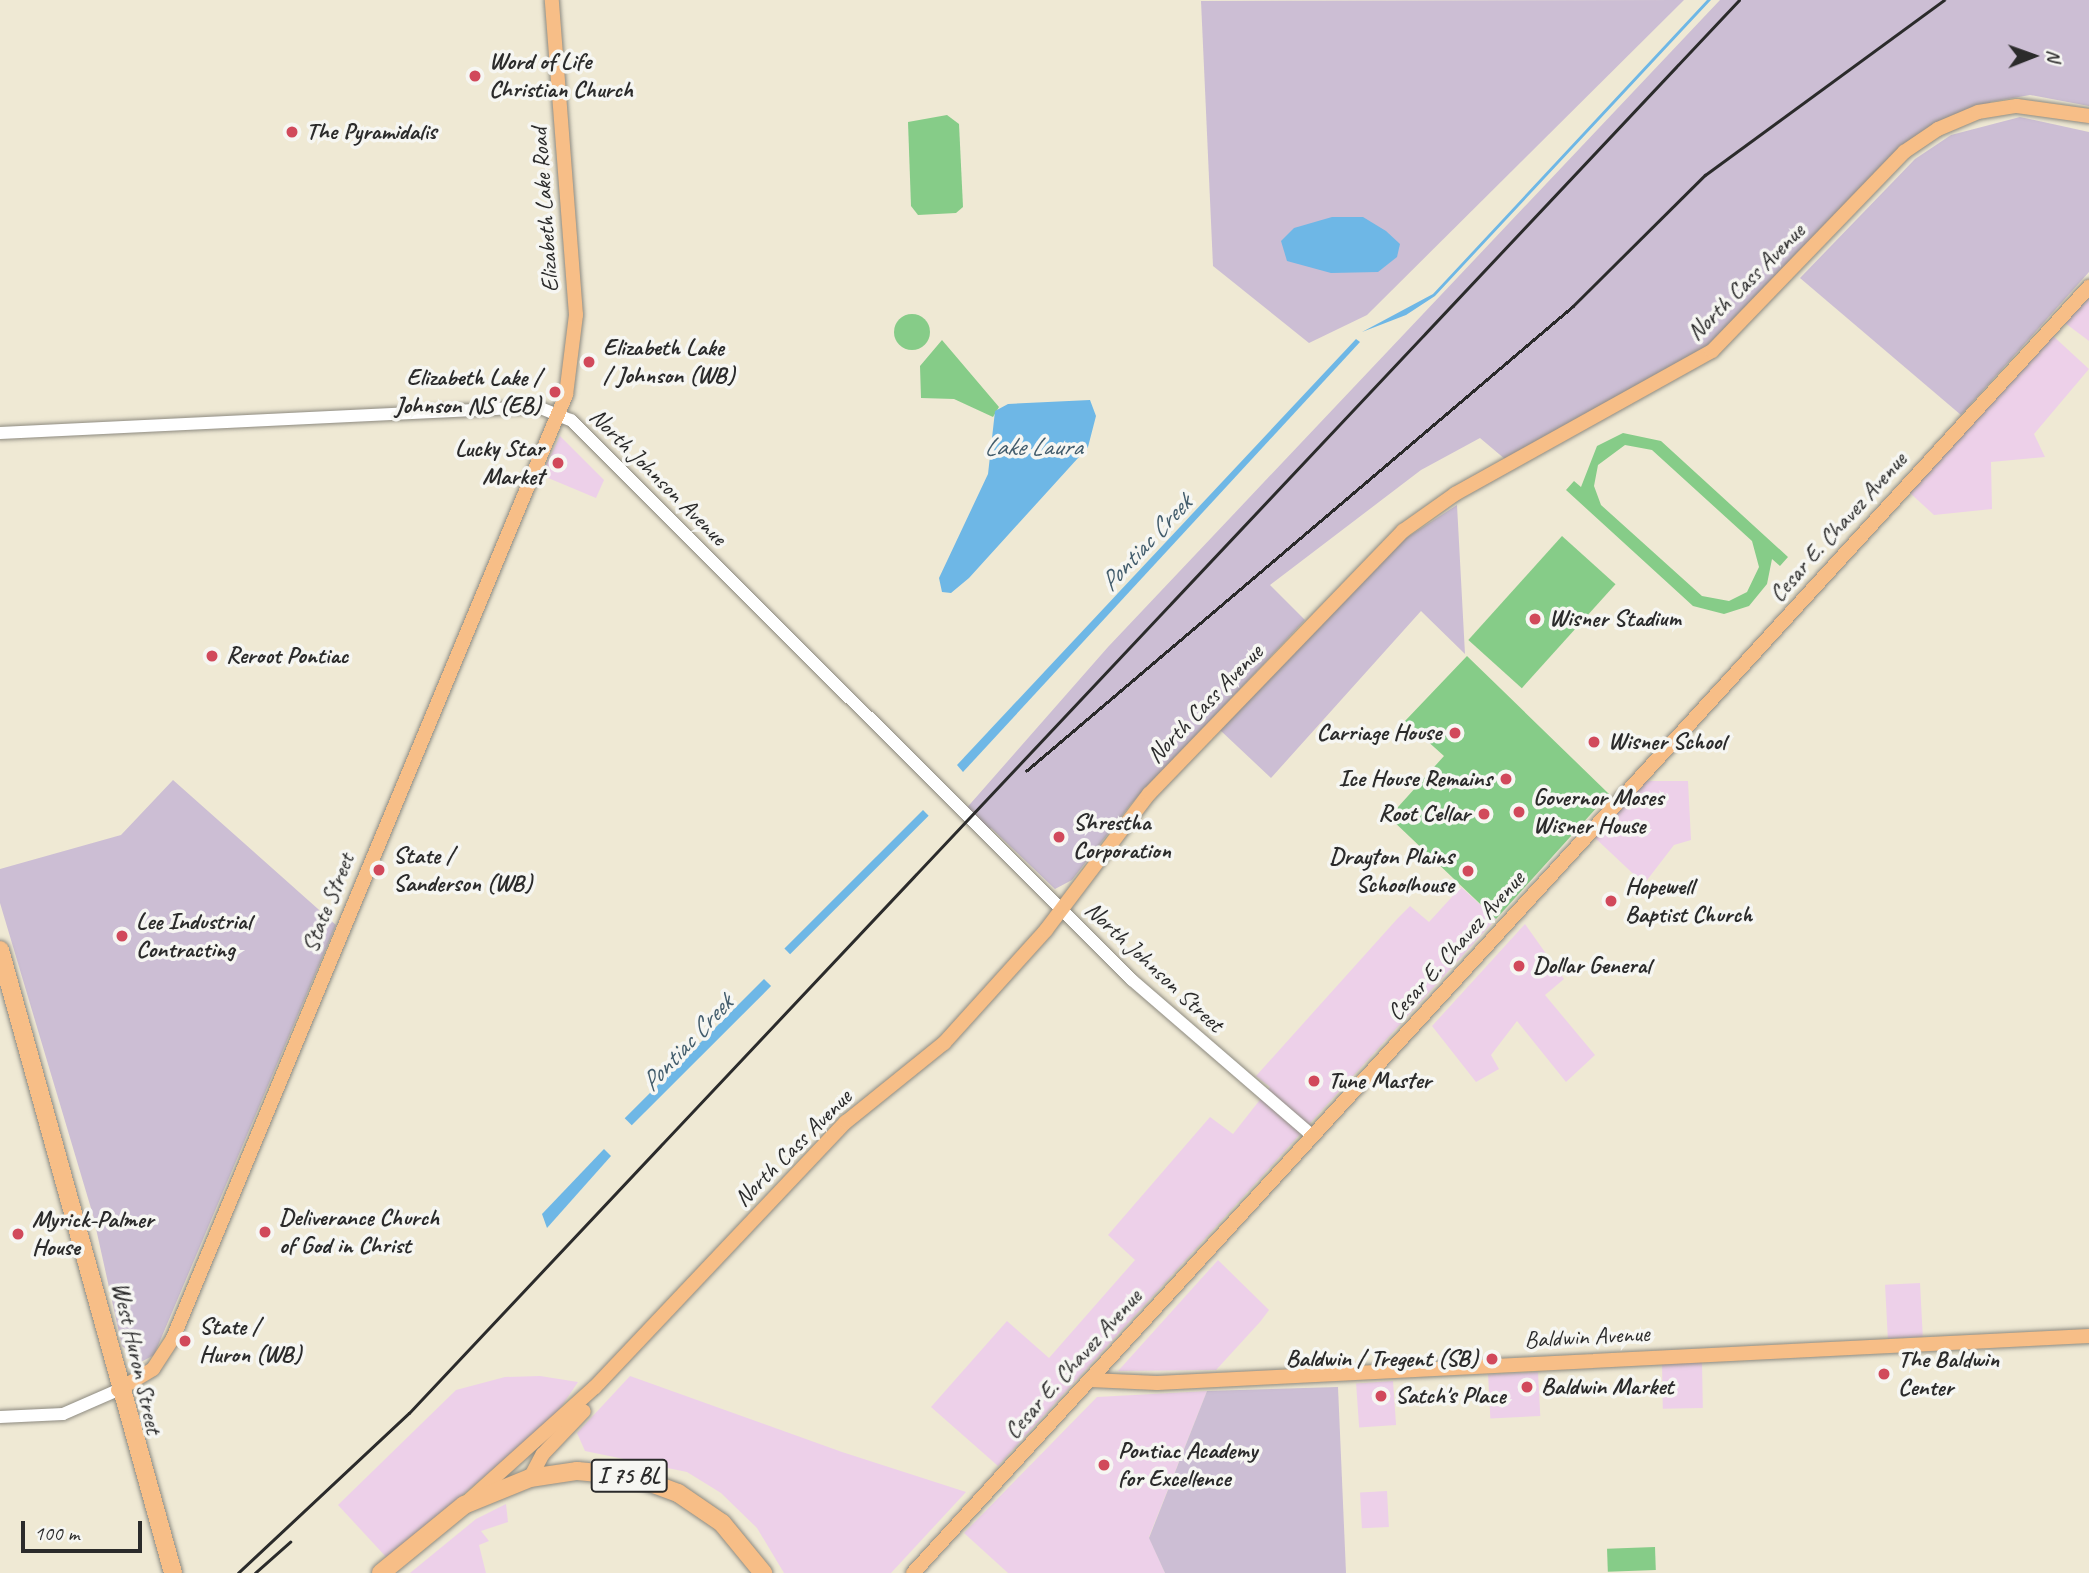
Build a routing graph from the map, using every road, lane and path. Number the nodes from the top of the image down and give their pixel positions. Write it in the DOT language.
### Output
graph roads {
  1 [pos="552,0"];
  2 [pos="2089,116"];
  3 [pos="2089,286"];
  4 [pos="558,414"];
  5 [pos="0,433"];
  6 [pos="974,821"];
  7 [pos="1061,909"];
  8 [pos="0,950"];
  9 [pos="1312,1136"];
  10 [pos="2089,1336"];
  11 [pos="1090,1380"];
  12 [pos="595,1387"];
  13 [pos="118,1390"];
  14 [pos="0,1417"];
  15 [pos="530,1478"];
  16 [pos="464,1505"];
  17 [pos="173,1573"];
  18 [pos="382,1573"];
  19 [pos="763,1573"];
  20 [pos="913,1573"];
  1 -- 4 [label="main road, Elizabeth Lake Road"];
  2 -- 7 [label="main road, North Cass Avenue"];
  3 -- 9 [label="main road, Cesar E. Chavez Avenue"];
  4 -- 5 [label="street, North Johnson Avenue"];
  4 -- 6 [label="street, North Johnson Avenue"];
  4 -- 13 [label="main road, State Street"];
  6 -- 7 [label="street, North Johnson Street"];
  7 -- 9 [label="street, North Johnson Street"];
  7 -- 12 [label="main road, North Cass Avenue"];
  8 -- 13 [label="highway, West Huron Street"];
  9 -- 11 [label="main road, Cesar E. Chavez Avenue"];
  10 -- 11 [label="main road, Baldwin Avenue"];
  11 -- 20 [label="main road, Cesar E. Chavez Avenue"];
  12 -- 15 [label="main road"];
  12 -- 16 [label="main road, North Cass Avenue"];
  13 -- 14 [label="street"];
  13 -- 17 [label="highway, West Huron Street"];
  15 -- 16 [label="highway, I 75 BL"];
  15 -- 19 [label="highway, I 75 BL"];
  16 -- 18 [label="highway, I 75 BL"];
}
